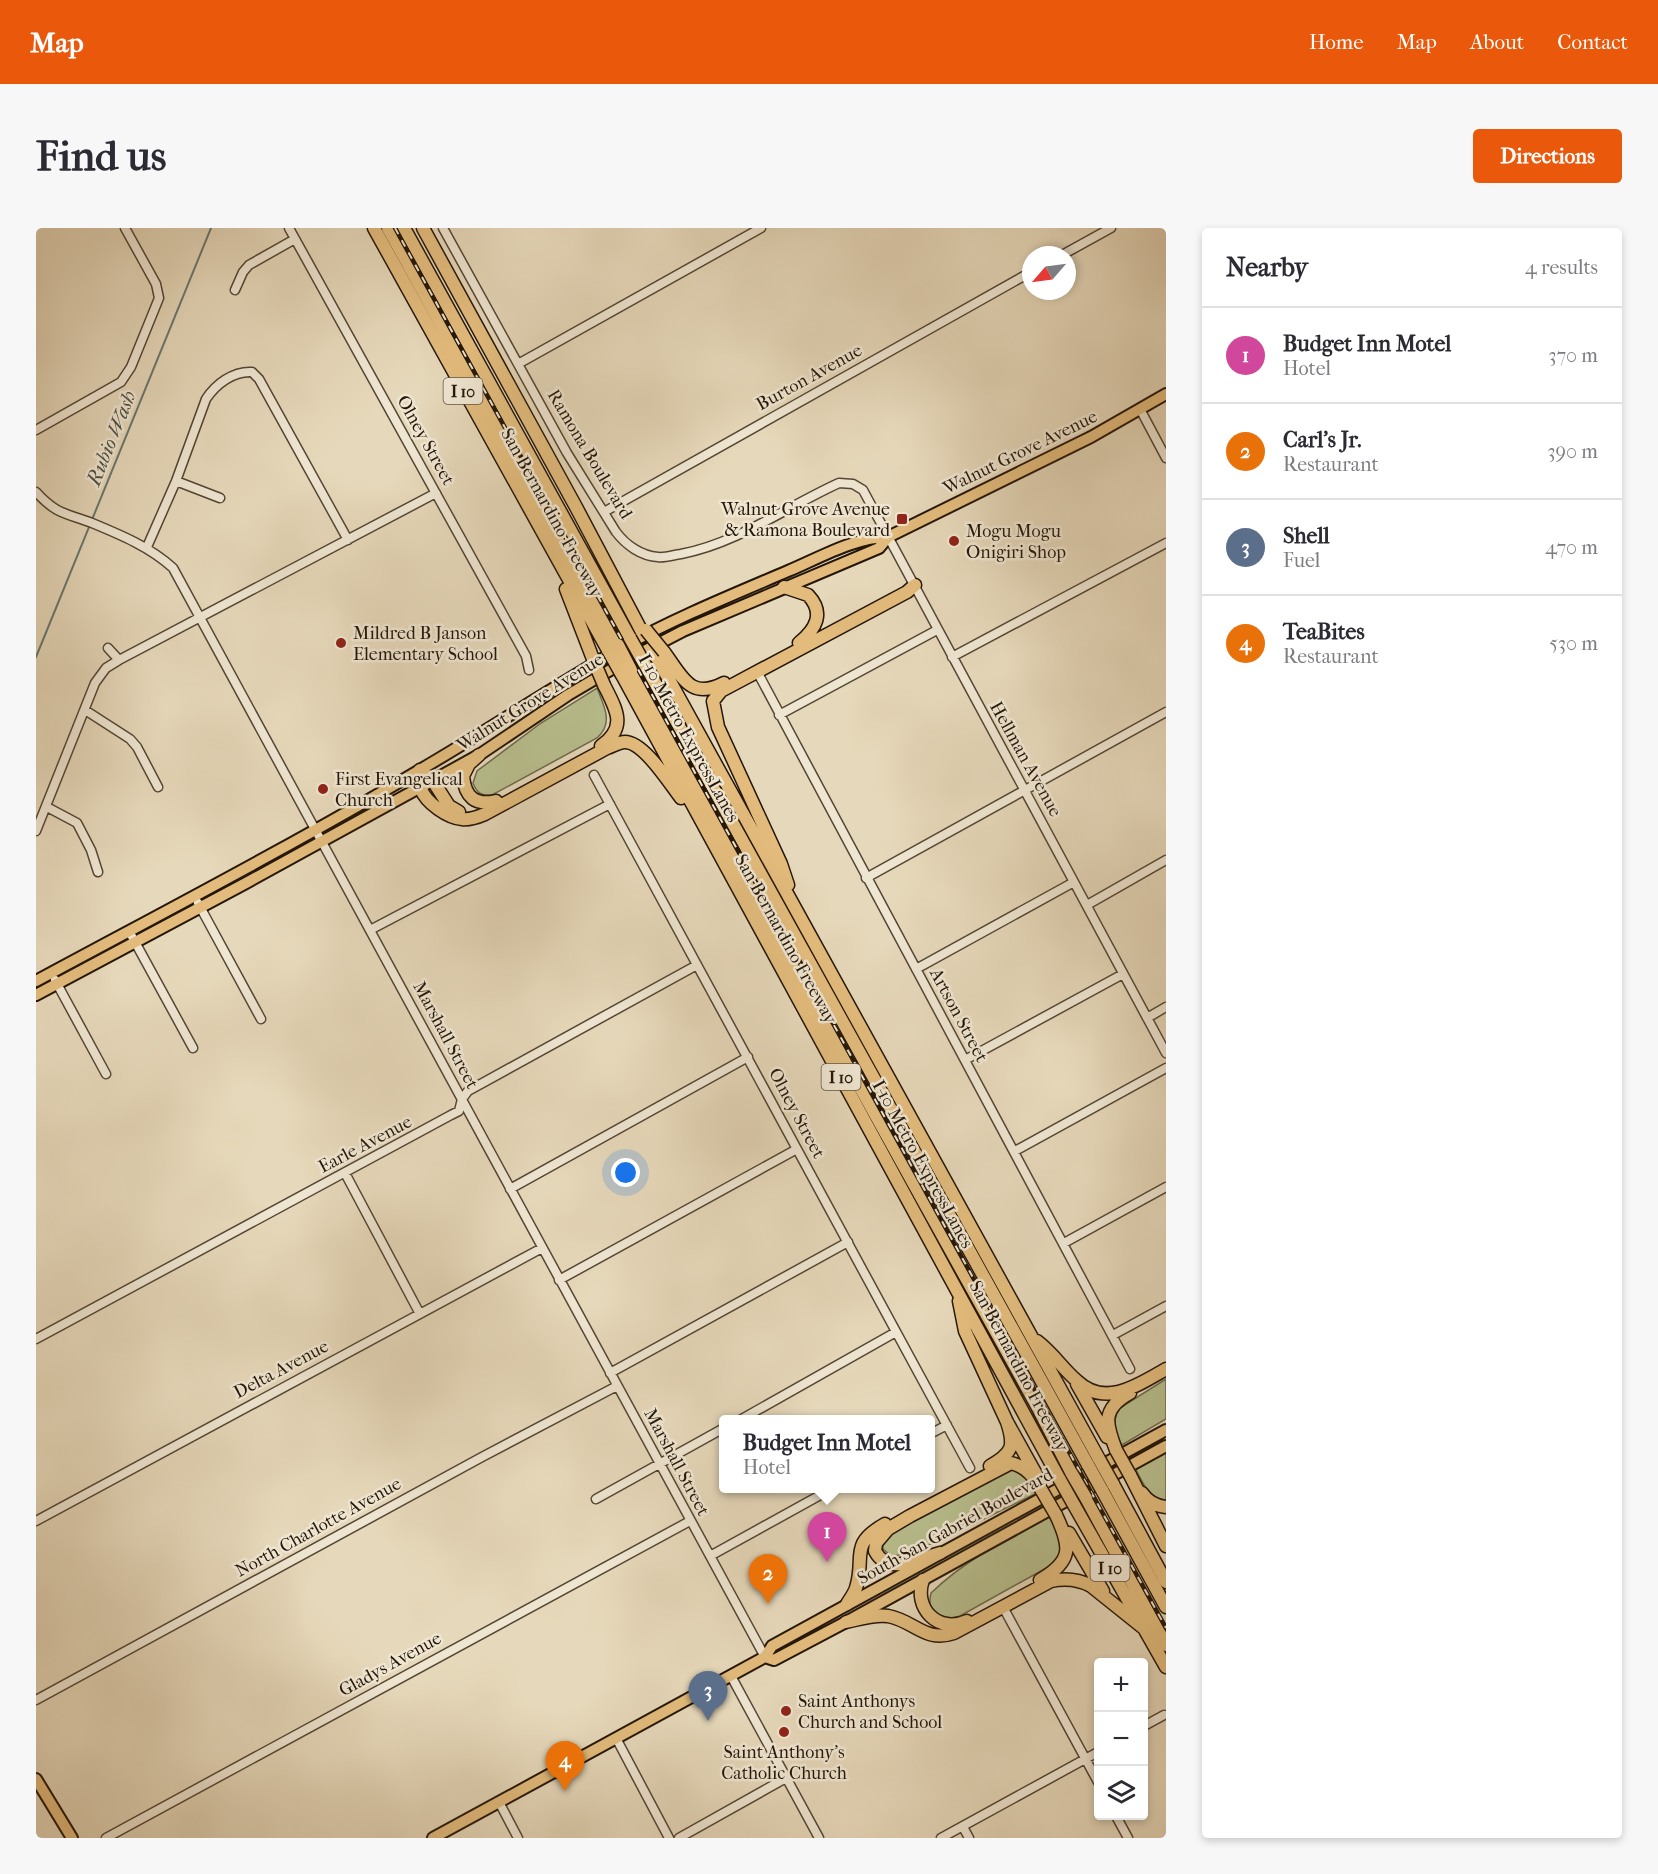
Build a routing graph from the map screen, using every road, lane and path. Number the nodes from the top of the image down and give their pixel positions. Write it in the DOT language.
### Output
graph roads {
  1 [pos="125,228"];
  2 [pos="289,228"];
  3 [pos="374,228"];
  4 [pos="388,228"];
  5 [pos="404,228"];
  6 [pos="423,228"];
  7 [pos="443,228"];
  8 [pos="761,228"];
  9 [pos="1111,228"];
  10 [pos="745,232"];
  11 [pos="295,239"];
  12 [pos="1076,247"];
  13 [pos="1022,277"];
  14 [pos="235,290"];
  15 [pos="518,364"];
  16 [pos="1166,394"];
  17 [pos="1140,409"];
  18 [pos="36,430"];
  19 [pos="1166,458"];
  20 [pos="176,481"];
  21 [pos="853,484"];
  22 [pos="36,492"];
  23 [pos="436,493"];
  24 [pos="220,498"];
  25 [pos="604,512"];
  26 [pos="888,537"];
  27 [pos="348,540"];
  28 [pos="1166,543"];
  29 [pos="147,548"];
  30 [pos="553,554"];
  31 [pos="915,585"];
  32 [pos="784,587"];
  33 [pos="200,618"];
  34 [pos="937,630"];
  35 [pos="800,643"];
  36 [pos="108,648"];
  37 [pos="613,648"];
  38 [pos="660,654"];
  39 [pos="952,657"];
  40 [pos="119,660"];
  41 [pos="529,670"];
  42 [pos="627,672"];
  43 [pos="760,677"];
  44 [pos="85,710"];
  45 [pos="1166,712"];
  46 [pos="779,715"];
  47 [pos="479,755"];
  48 [pos="420,770"];
  49 [pos="594,775"];
  50 [pos="433,781"];
  51 [pos="158,787"];
  52 [pos="420,788"];
  53 [pos="1025,790"];
  54 [pos="496,801"];
  55 [pos="609,804"];
  56 [pos="46,807"];
  57 [pos="702,825"];
  58 [pos="36,831"];
  59 [pos="318,835"];
  60 [pos="1166,860"];
  61 [pos="98,872"];
  62 [pos="866,878"];
  63 [pos="1074,882"];
  64 [pos="195,897"];
  65 [pos="1087,905"];
  66 [pos="200,907"];
  67 [pos="798,915"];
  68 [pos="370,930"];
  69 [pos="129,931"];
  70 [pos="135,942"];
  71 [pos="697,965"];
  72 [pos="915,969"];
  73 [pos="1123,974"];
  74 [pos="54,978"];
  75 [pos="36,981"];
  76 [pos="36,995"];
  77 [pos="1166,1007"];
  78 [pos="1147,1018"];
  79 [pos="261,1019"];
  80 [pos="193,1048"];
  81 [pos="1166,1053"];
  82 [pos="748,1057"];
  83 [pos="965,1060"];
  84 [pos="1166,1068"];
  85 [pos="106,1074"];
  86 [pos="462,1099"];
  87 [pos="797,1149"];
  88 [pos="1014,1151"];
  89 [pos="345,1173"];
  90 [pos="1166,1187"];
  91 [pos="510,1189"];
  92 [pos="848,1242"];
  93 [pos="1064,1243"];
  94 [pos="542,1248"];
  95 [pos="559,1280"];
  96 [pos="956,1288"];
  97 [pos="1166,1306"];
  98 [pos="420,1314"];
  99 [pos="897,1332"];
  100 [pos="1113,1335"];
  101 [pos="1034,1339"];
  102 [pos="36,1340"];
  103 [pos="1130,1369"];
  104 [pos="1166,1371"];
  105 [pos="610,1373"];
  106 [pos="1076,1380"];
  107 [pos="617,1386"];
  108 [pos="747,1415"];
  109 [pos="1007,1422"];
  110 [pos="948,1425"];
  111 [pos="719,1430"];
  112 [pos="1166,1430"];
  113 [pos="935,1432"];
  114 [pos="1166,1446"];
  115 [pos="1116,1450"];
  116 [pos="660,1464"];
  117 [pos="970,1468"];
  118 [pos="1130,1474"];
  119 [pos="1107,1487"];
  120 [pos="1042,1491"];
  121 [pos="824,1493"];
  122 [pos="596,1499"];
  123 [pos="1166,1507"];
  124 [pos="1056,1515"];
  125 [pos="36,1521"];
  126 [pos="690,1521"];
  127 [pos="1166,1527"];
  128 [pos="1166,1532"];
  129 [pos="1166,1546"];
  130 [pos="940,1553"];
  131 [pos="710,1556"];
  132 [pos="923,1580"];
  133 [pos="1166,1582"];
  134 [pos="1110,1602"];
  135 [pos="847,1604"];
  136 [pos="1003,1607"];
  137 [pos="1166,1607"];
  138 [pos="846,1623"];
  139 [pos="1146,1630"];
  140 [pos="1166,1645"];
  141 [pos="765,1657"];
  142 [pos="1166,1667"];
  143 [pos="730,1676"];
  144 [pos="36,1700"];
  145 [pos="1164,1715"];
  146 [pos="1148,1723"];
  147 [pos="616,1738"];
  148 [pos="1094,1754"];
  149 [pos="1086,1759"];
  150 [pos="1094,1774"];
  151 [pos="786,1778"];
  152 [pos="36,1779"];
  153 [pos="499,1802"];
  154 [pos="1119,1820"];
  155 [pos="963,1827"];
  156 [pos="72,1838"];
  157 [pos="106,1838"];
  158 [pos="433,1838"];
  159 [pos="518,1838"];
  160 [pos="669,1838"];
  161 [pos="679,1838"];
  162 [pos="819,1838"];
  163 [pos="940,1838"];
  164 [pos="969,1838"];
  165 [pos="1128,1838"];
  1 -- 18 [label="street"];
  2 -- 11 [label="street, Olney Street"];
  3 -- 30 [label="highway, San Bernardino Freeway / I 10"];
  4 -- 37 [label="highway, I-10 Metro ExpressLanes"];
  5 -- 119 [label="highway, I-10 Metro ExpressLanes, bridge"];
  6 -- 38 [label="highway, San Bernardino Freeway / I 10, bridge"];
  7 -- 15 [label="street, Ramona Boulevard"];
  8 -- 10 [label="street"];
  9 -- 12 [label="street"];
  10 -- 15 [label="street"];
  11 -- 14 [label="street"];
  11 -- 23 [label="street, Olney Street"];
  13 -- 25 [label="street, Burton Avenue"];
  15 -- 25 [label="street, Ramona Boulevard"];
  16 -- 17 [label="main road, Walnut Grove Avenue"];
  17 -- 19 [label="street"];
  17 -- 26 [label="main road, Walnut Grove Avenue"];
  20 -- 24 [label="street"];
  20 -- 27 [label="street"];
  20 -- 29 [label="street"];
  21 -- 25 [label="street, Ramona Boulevard"];
  21 -- 26 [label="street, Hellman Avenue"];
  22 -- 29 [label="street, Marshall Street"];
  23 -- 27 [label="street"];
  23 -- 41 [label="street, Olney Street"];
  26 -- 31 [label="street, Hellman Avenue"];
  26 -- 32 [label="main road, Walnut Grove Avenue"];
  26 -- 48 [label="main road, Walnut Grove Avenue"];
  27 -- 33 [label="street"];
  28 -- 39 [label="street"];
  29 -- 33 [label="street, Marshall Street"];
  30 -- 37 [label="highway, San Bernardino Freeway / I 10"];
  30 -- 54 [label="highway, bridge"];
  31 -- 34 [label="street, Hellman Avenue"];
  31 -- 35 [label="highway"];
  31 -- 67 [label="highway"];
  32 -- 35 [label="highway"];
  32 -- 47 [label="main road, Walnut Grove Avenue"];
  33 -- 40 [label="street"];
  33 -- 59 [label="street, Marshall Street"];
  34 -- 39 [label="street, Hellman Avenue"];
  34 -- 46 [label="street"];
  35 -- 38 [label="highway"];
  36 -- 40 [label="street"];
  37 -- 42 [label="highway, I-10 Metro ExpressLanes, bridge"];
  38 -- 67 [label="highway, San Bernardino Freeway / I 10"];
  39 -- 53 [label="street, Hellman Avenue"];
  40 -- 44 [label="street"];
  42 -- 57 [label="highway, San Bernardino Freeway / I 10"];
  42 -- 140 [label="highway, I-10 Metro ExpressLanes, bridge"];
  43 -- 46 [label="street, Artson Street"];
  44 -- 51 [label="street"];
  44 -- 56 [label="street"];
  45 -- 53 [label="street"];
  46 -- 62 [label="street, Artson Street"];
  47 -- 50 [label="main road, Walnut Grove Avenue"];
  47 -- 54 [label="highway"];
  48 -- 50 [label="highway"];
  48 -- 52 [label="highway"];
  48 -- 59 [label="main road, Walnut Grove Avenue"];
  49 -- 55 [label="street, Olney Street"];
  50 -- 52 [label="main road, Walnut Grove Avenue"];
  50 -- 54 [label="highway"];
  52 -- 57 [label="highway"];
  52 -- 59 [label="main road, Walnut Grove Avenue"];
  53 -- 62 [label="street"];
  53 -- 63 [label="street, Hellman Avenue"];
  55 -- 68 [label="street"];
  55 -- 71 [label="street, Olney Street"];
  56 -- 58 [label="street"];
  56 -- 61 [label="street"];
  57 -- 96 [label="highway, San Bernardino Freeway / I 10"];
  59 -- 64 [label="main road, Walnut Grove Avenue"];
  59 -- 66 [label="main road, Walnut Grove Avenue"];
  59 -- 68 [label="street, Marshall Street"];
  60 -- 65 [label="street"];
  62 -- 72 [label="street, Artson Street"];
  63 -- 65 [label="street, Hellman Avenue"];
  63 -- 72 [label="street"];
  64 -- 66 [label="street"];
  64 -- 69 [label="main road, Walnut Grove Avenue"];
  65 -- 73 [label="street, Hellman Avenue"];
  66 -- 70 [label="main road, Walnut Grove Avenue"];
  66 -- 79 [label="street"];
  67 -- 101 [label="highway, San Bernardino Freeway / I 10"];
  68 -- 86 [label="street, Marshall Street"];
  69 -- 70 [label="street"];
  69 -- 74 [label="main road, Walnut Grove Avenue"];
  70 -- 74 [label="main road, Walnut Grove Avenue"];
  70 -- 80 [label="street"];
  71 -- 82 [label="street, Olney Street"];
  71 -- 86 [label="street, Earle Avenue"];
  72 -- 83 [label="street, Artson Street"];
  73 -- 78 [label="street, Hellman Avenue"];
  73 -- 83 [label="street"];
  74 -- 75 [label="main road, Walnut Grove Avenue"];
  74 -- 76 [label="main road, Walnut Grove Avenue"];
  74 -- 85 [label="street"];
  77 -- 78 [label="street"];
  78 -- 81 [label="street, Hellman Avenue"];
  82 -- 87 [label="street, Olney Street"];
  82 -- 91 [label="street"];
  83 -- 88 [label="street, Artson Street"];
  84 -- 88 [label="street"];
  86 -- 89 [label="street, Earle Avenue"];
  86 -- 91 [label="street, Marshall Street"];
  87 -- 92 [label="street, Olney Street"];
  87 -- 95 [label="street"];
  88 -- 93 [label="street, Artson Street"];
  89 -- 98 [label="street"];
  89 -- 102 [label="street, Earle Avenue"];
  90 -- 93 [label="street"];
  91 -- 94 [label="street, Marshall Street"];
  92 -- 99 [label="street, Olney Street"];
  92 -- 105 [label="street"];
  93 -- 100 [label="street, Artson Street"];
  94 -- 95 [label="street, Marshall Street"];
  94 -- 98 [label="street, Delta Avenue"];
  95 -- 105 [label="street, Marshall Street"];
  96 -- 109 [label="highway"];
  96 -- 139 [label="highway, San Bernardino Freeway / I 10, bridge"];
  97 -- 100 [label="street"];
  98 -- 125 [label="street, Delta Avenue"];
  99 -- 108 [label="street"];
  99 -- 110 [label="street, Olney Street"];
  100 -- 103 [label="street, Artson Street"];
  101 -- 106 [label="highway"];
  101 -- 119 [label="highway, San Bernardino Freeway / I 10, bridge"];
  104 -- 106 [label="highway"];
  104 -- 115 [label="highway"];
  105 -- 107 [label="street, Marshall Street"];
  106 -- 115 [label="highway"];
  107 -- 116 [label="street, Marshall Street"];
  107 -- 144 [label="street, North Charlotte Avenue"];
  109 -- 120 [label="highway"];
  109 -- 135 [label="highway"];
  110 -- 113 [label="street"];
  110 -- 117 [label="street, Olney Street"];
  111 -- 116 [label="street"];
  112 -- 130 [label="main road, South San Gabriel Boulevard"];
  114 -- 132 [label="main road, South San Gabriel Boulevard"];
  115 -- 118 [label="highway, bridge"];
  116 -- 122 [label="street"];
  116 -- 126 [label="street, Marshall Street"];
  118 -- 123 [label="highway"];
  118 -- 129 [label="highway"];
  119 -- 133 [label="highway, San Bernardino Freeway / I 10"];
  119 -- 137 [label="highway, I-10 Metro ExpressLanes"];
  120 -- 124 [label="highway, bridge"];
  120 -- 130 [label="highway"];
  121 -- 131 [label="street"];
  124 -- 132 [label="highway"];
  124 -- 134 [label="highway"];
  126 -- 131 [label="street, Marshall Street"];
  126 -- 157 [label="street, Gladys Avenue"];
  127 -- 128 [label="highway"];
  130 -- 135 [label="main road, South San Gabriel Boulevard"];
  131 -- 141 [label="street, Marshall Street"];
  132 -- 138 [label="main road, South San Gabriel Boulevard"];
  134 -- 136 [label="highway"];
  134 -- 139 [label="highway"];
  135 -- 141 [label="main road, South San Gabriel Boulevard"];
  136 -- 138 [label="highway"];
  136 -- 149 [label="street"];
  138 -- 141 [label="main road, South San Gabriel Boulevard"];
  139 -- 142 [label="highway, San Bernardino Freeway / I 10"];
  141 -- 143 [label="main road, South San Gabriel Boulevard"];
  143 -- 147 [label="main road, South San Gabriel Boulevard"];
  143 -- 151 [label="street"];
  145 -- 146 [label="street"];
  147 -- 153 [label="main road, South San Gabriel Boulevard"];
  147 -- 160 [label="street"];
  148 -- 149 [label="street"];
  149 -- 150 [label="street"];
  149 -- 155 [label="street"];
  151 -- 161 [label="street"];
  151 -- 162 [label="street"];
  152 -- 156 [label="main road"];
  153 -- 158 [label="main road, South San Gabriel Boulevard"];
  153 -- 159 [label="street"];
  154 -- 165 [label="street"];
  155 -- 163 [label="street"];
  155 -- 164 [label="street"];
}
